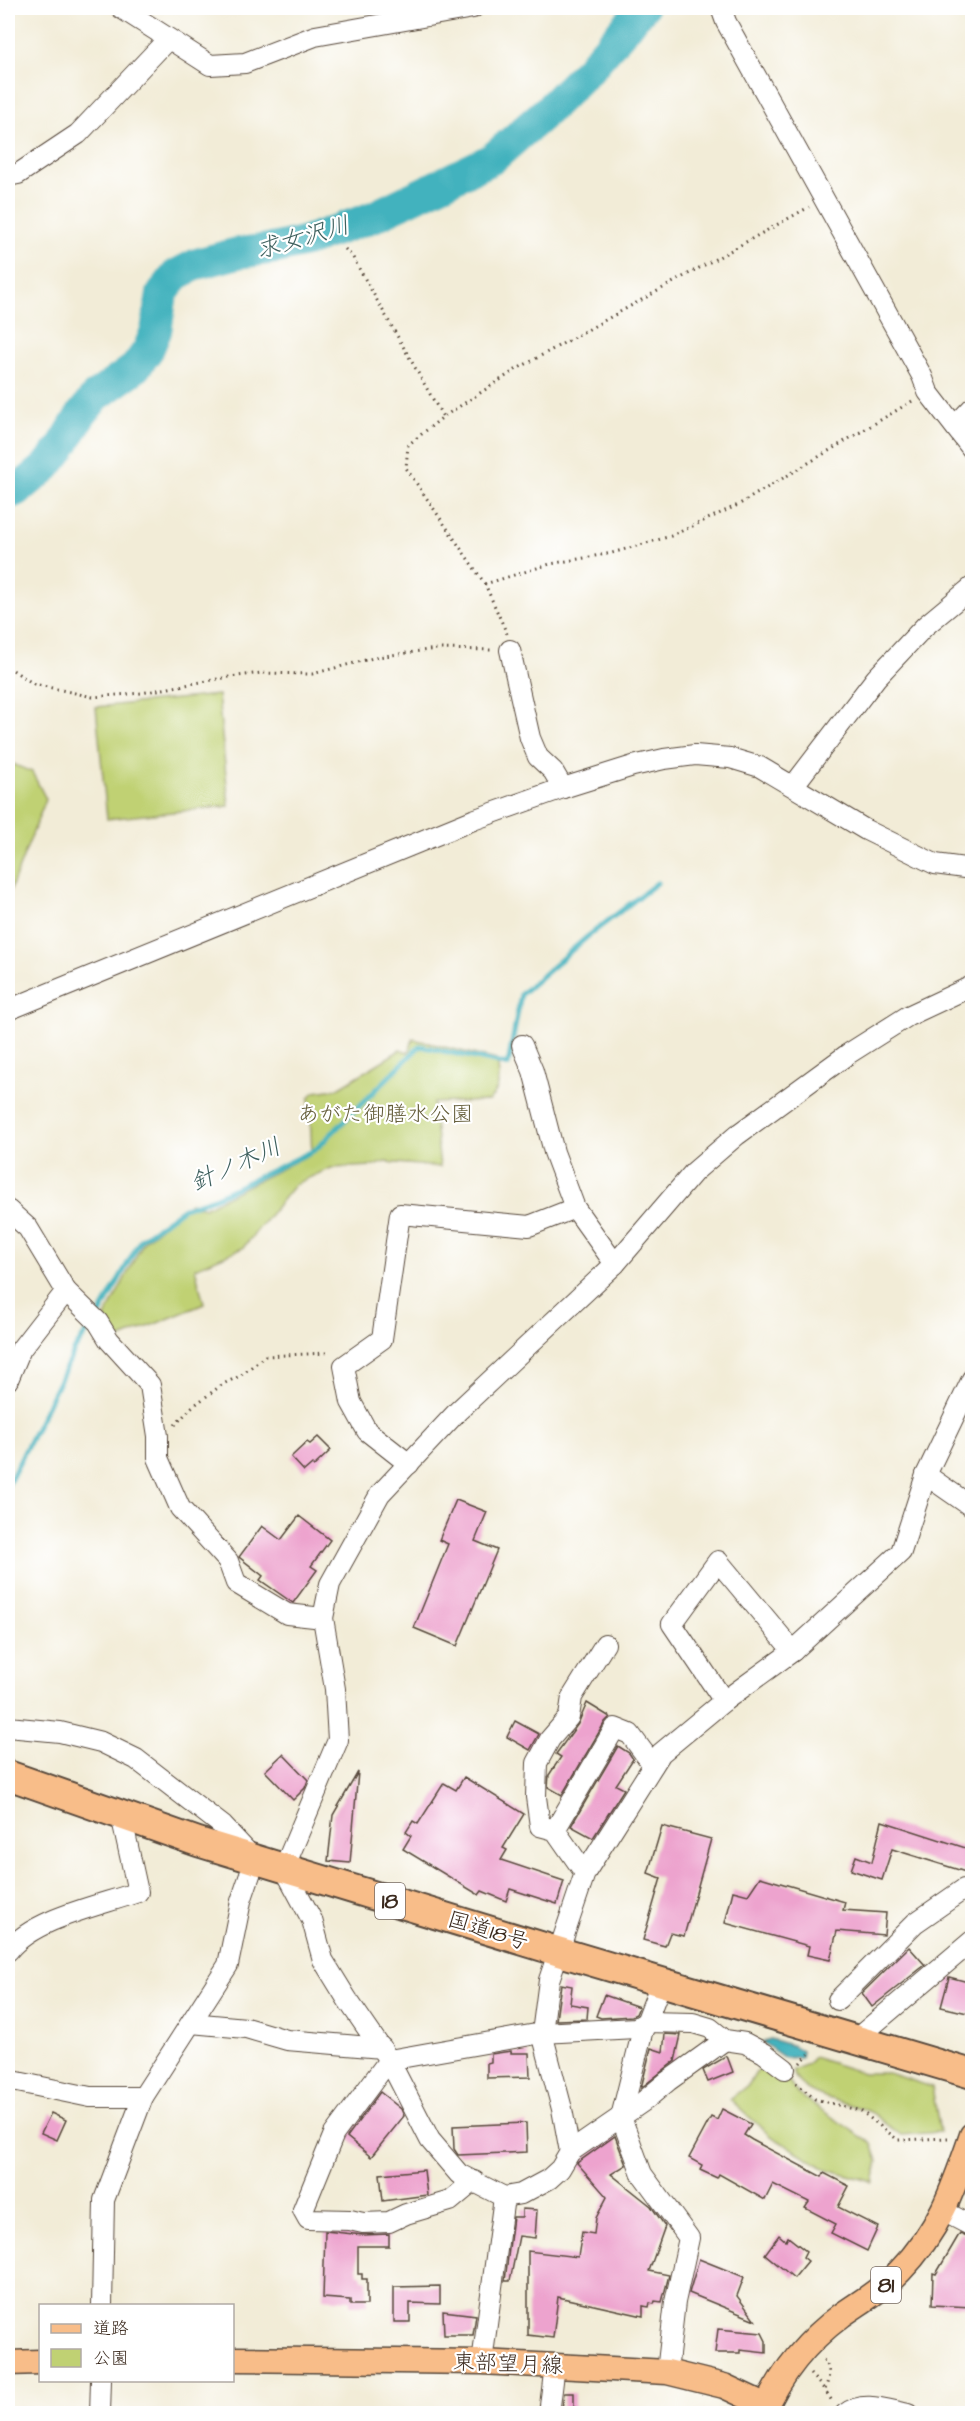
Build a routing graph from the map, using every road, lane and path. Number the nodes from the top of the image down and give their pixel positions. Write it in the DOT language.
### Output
graph roads {
  1 [pos="122,8"];
  2 [pos="473,8"];
  3 [pos="721,8"];
  4 [pos="168,39"];
  5 [pos="8,176"];
  6 [pos="824,199"];
  7 [pos="345,249"];
  8 [pos="928,392"];
  9 [pos="972,408"];
  10 [pos="443,417"];
  11 [pos="955,426"];
  12 [pos="972,449"];
  13 [pos="485,584"];
  14 [pos="972,587"];
  15 [pos="510,650"];
  16 [pos="8,667"];
  17 [pos="794,785"];
  18 [pos="563,788"];
  19 [pos="972,869"];
  20 [pos="972,986"];
  21 [pos="8,1010"];
  22 [pos="522,1045"];
  23 [pos="575,1208"];
  24 [pos="8,1210"];
  25 [pos="615,1264"];
  26 [pos="66,1292"];
  27 [pos="344,1366"];
  28 [pos="8,1380"];
  29 [pos="972,1380"];
  30 [pos="158,1440"];
  31 [pos="409,1464"];
  32 [pos="926,1475"];
  33 [pos="972,1507"];
  34 [pos="323,1618"];
  35 [pos="605,1644"];
  36 [pos="793,1650"];
  37 [pos="724,1701"];
  38 [pos="8,1727"];
  39 [pos="653,1765"];
  40 [pos="8,1775"];
  41 [pos="121,1815"];
  42 [pos="555,1830"];
  43 [pos="255,1860"];
  44 [pos="284,1868"];
  45 [pos="585,1874"];
  46 [pos="972,1890"];
  47 [pos="972,1941"];
  48 [pos="8,1951"];
  49 [pos="560,1952"];
  50 [pos="661,1983"];
  51 [pos="838,2000"];
  52 [pos="646,2022"];
  53 [pos="191,2023"];
  54 [pos="542,2033"];
  55 [pos="725,2040"];
  56 [pos="855,2040"];
  57 [pos="386,2054"];
  58 [pos="785,2069"];
  59 [pos="972,2074"];
  60 [pos="8,2080"];
  61 [pos="143,2097"];
  62 [pos="621,2117"];
  63 [pos="963,2137"];
  64 [pos="570,2152"];
  65 [pos="474,2181"];
  66 [pos="504,2197"];
  67 [pos="944,2211"];
  68 [pos="972,2226"];
  69 [pos="102,2304"];
  70 [pos="820,2357"];
  71 [pos="234,2359"];
  72 [pos="39,2362"];
  73 [pos="482,2362"];
  74 [pos="8,2363"];
  75 [pos="555,2365"];
  76 [pos="807,2371"];
  77 [pos="667,2372"];
  78 [pos="101,2382"];
  79 [pos="825,2390"];
  80 [pos="767,2411"];
  81 [pos="847,2411"];
  82 [pos="100,2414"];
  83 [pos="549,2414"];
  84 [pos="908,2414"];
  1 -- 4 [label="street"];
  2 -- 4 [label="street"];
  3 -- 6 [label="street"];
  4 -- 5 [label="street"];
  6 -- 8 [label="street"];
  6 -- 10 [label="path"];
  7 -- 10 [label="path"];
  8 -- 11 [label="street"];
  8 -- 13 [label="path"];
  9 -- 11 [label="street"];
  10 -- 13 [label="path"];
  11 -- 12 [label="street"];
  13 -- 15 [label="path"];
  14 -- 17 [label="street"];
  15 -- 16 [label="path"];
  15 -- 18 [label="street"];
  17 -- 18 [label="street"];
  17 -- 19 [label="street"];
  18 -- 21 [label="street"];
  20 -- 25 [label="street"];
  22 -- 23 [label="street"];
  23 -- 25 [label="street"];
  23 -- 27 [label="street"];
  24 -- 26 [label="street"];
  25 -- 31 [label="street"];
  26 -- 28 [label="street"];
  26 -- 30 [label="street"];
  27 -- 30 [label="path"];
  27 -- 31 [label="street"];
  29 -- 32 [label="street"];
  30 -- 34 [label="street"];
  31 -- 34 [label="street"];
  32 -- 33 [label="street"];
  32 -- 36 [label="street"];
  34 -- 44 [label="street"];
  35 -- 42 [label="street"];
  36 -- 37 [label="street"];
  36 -- 37 [label="street"];
  37 -- 39 [label="street"];
  38 -- 43 [label="street"];
  39 -- 42 [label="street"];
  39 -- 45 [label="street"];
  40 -- 41 [label="highway, 国道18号 / 18"];
  41 -- 43 [label="highway, 国道18号 / 18"];
  41 -- 48 [label="street"];
  42 -- 45 [label="street"];
  43 -- 44 [label="highway, 国道18号 / 18"];
  43 -- 53 [label="street"];
  44 -- 49 [label="highway, 国道18号 / 18"];
  44 -- 57 [label="street"];
  45 -- 49 [label="street"];
  46 -- 51 [label="street"];
  47 -- 56 [label="street"];
  49 -- 50 [label="highway, 国道18号 / 18"];
  49 -- 54 [label="street"];
  50 -- 52 [label="street"];
  50 -- 56 [label="highway, 国道18号 / 18"];
  52 -- 54 [label="street"];
  52 -- 55 [label="street"];
  52 -- 62 [label="street"];
  53 -- 57 [label="street"];
  53 -- 61 [label="street"];
  54 -- 57 [label="street"];
  54 -- 64 [label="street"];
  55 -- 58 [label="street"];
  55 -- 62 [label="street"];
  56 -- 59 [label="highway, 国道18号 / 18"];
  57 -- 65 [label="street"];
  57 -- 65 [label="street"];
  58 -- 63 [label="path"];
  60 -- 61 [label="street"];
  61 -- 69 [label="street"];
  62 -- 64 [label="street"];
  62 -- 77 [label="street"];
  63 -- 67 [label="main road, 81"];
  64 -- 66 [label="street"];
  65 -- 66 [label="street"];
  66 -- 73 [label="street"];
  67 -- 68 [label="street"];
  67 -- 80 [label="main road, 81"];
  70 -- 79 [label="path"];
  71 -- 73 [label="main road, 東部望月線"];
  72 -- 74 [label="main road"];
  73 -- 75 [label="main road, 東部望月線"];
  75 -- 77 [label="main road, 東部望月線"];
  75 -- 83 [label="street"];
  76 -- 79 [label="path"];
  77 -- 80 [label="main road, 東部望月線"];
  78 -- 82 [label="street"];
  79 -- 81 [label="path"];
  81 -- 84 [label="street"];
}
